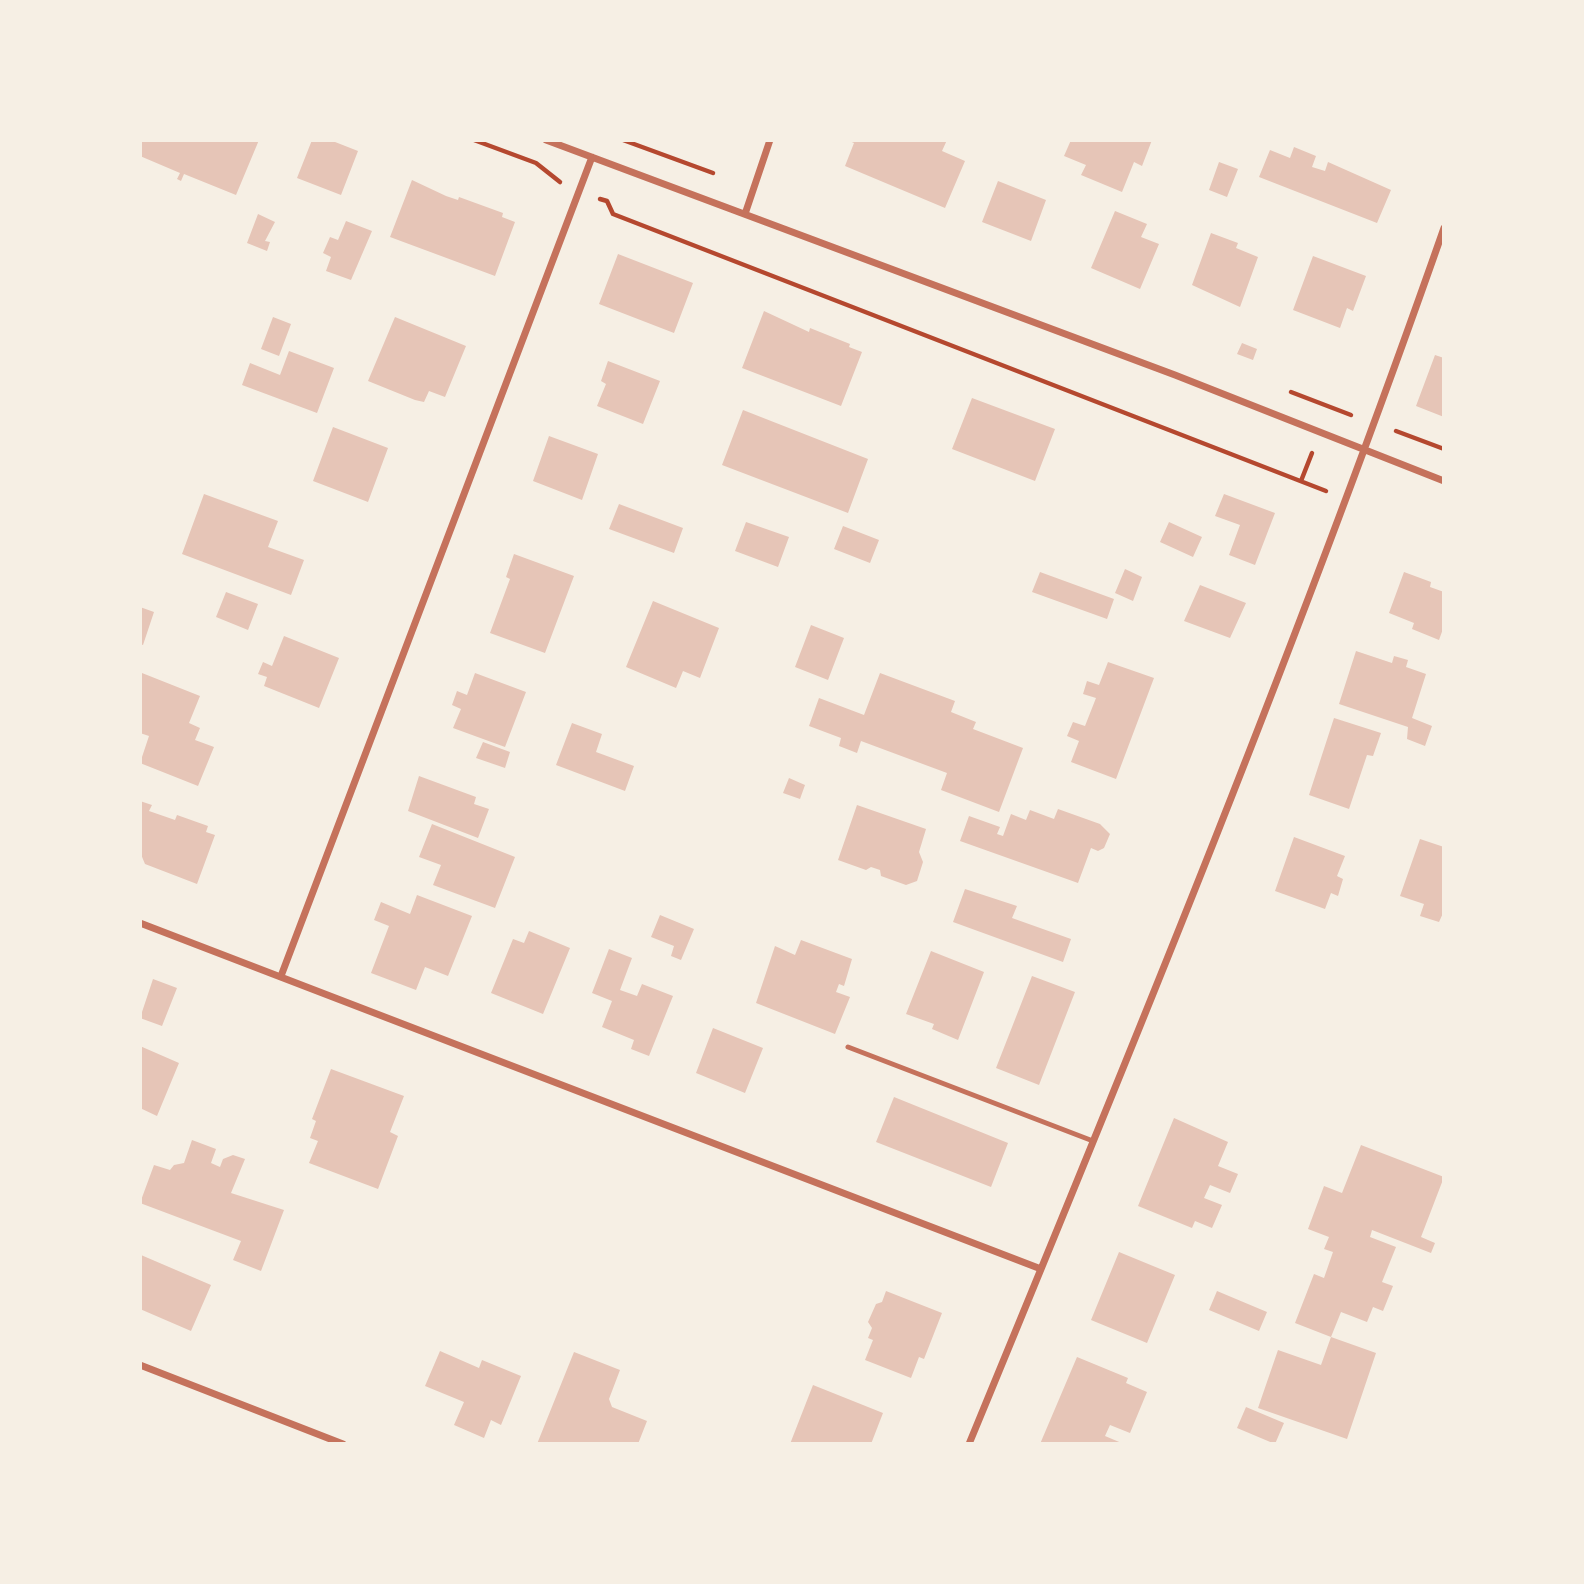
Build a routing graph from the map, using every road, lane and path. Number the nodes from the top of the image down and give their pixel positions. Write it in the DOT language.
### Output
graph roads {
  1 [pos="474,140"];
  2 [pos="546,140"];
  3 [pos="770,140"];
  4 [pos="592,157"];
  5 [pos="580,191"];
  6 [pos="607,201"];
  7 [pos="599,206"];
  8 [pos="745,214"];
  9 [pos="1444,228"];
  10 [pos="1315,444"];
  11 [pos="1366,452"];
  12 [pos="1301,481"];
  13 [pos="1444,481"];
  14 [pos="1348,499"];
  15 [pos="140,923"];
  16 [pos="281,976"];
  17 [pos="848,1047"];
  18 [pos="1093,1141"];
  19 [pos="1041,1269"];
  20 [pos="140,1365"];
  21 [pos="343,1444"];
  22 [pos="969,1444"];
  1 -- 5 [label="path"];
  2 -- 4 [label="street"];
  3 -- 8 [label="street"];
  4 -- 5 [label="street"];
  4 -- 8 [label="street"];
  5 -- 6 [label="path"];
  5 -- 16 [label="street"];
  6 -- 7 [label="path"];
  6 -- 12 [label="path"];
  8 -- 11 [label="street"];
  9 -- 11 [label="street"];
  10 -- 12 [label="path"];
  11 -- 13 [label="street"];
  11 -- 14 [label="street"];
  12 -- 14 [label="path"];
  14 -- 18 [label="street"];
  15 -- 16 [label="street"];
  16 -- 19 [label="street"];
  17 -- 18 [label="lane"];
  18 -- 19 [label="street"];
  19 -- 22 [label="street"];
  20 -- 21 [label="street"];
}
